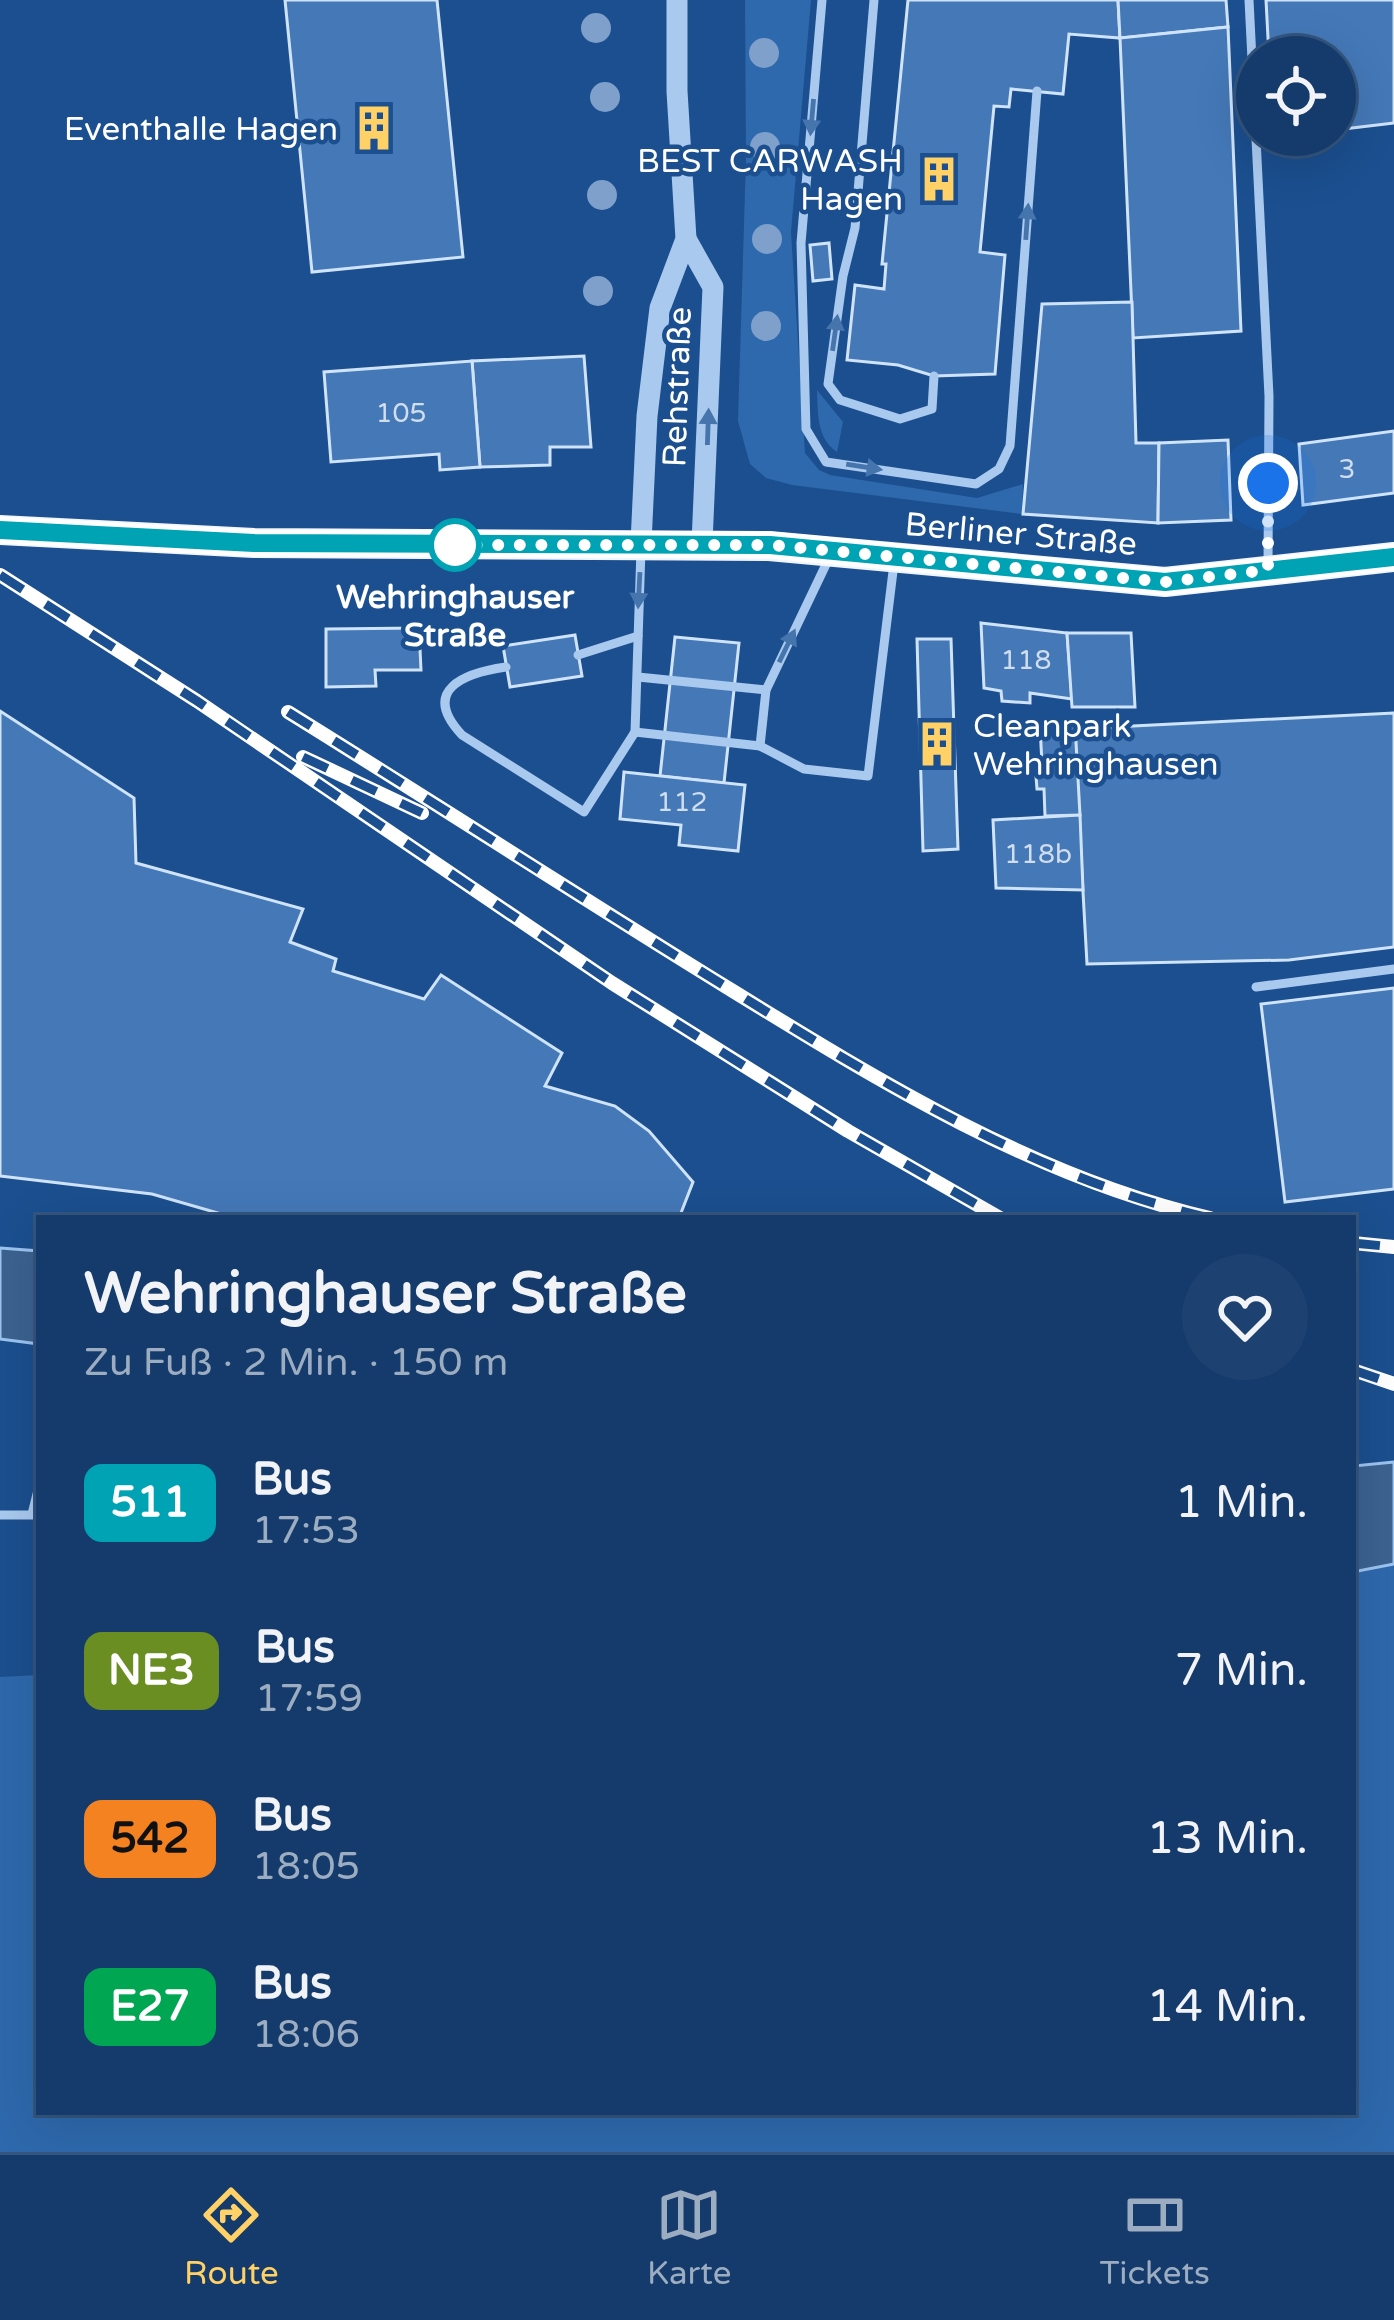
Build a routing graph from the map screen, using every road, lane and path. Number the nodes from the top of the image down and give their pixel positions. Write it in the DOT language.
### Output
graph roads {
  1 [pos="677,0"];
  2 [pos="822,0"];
  3 [pos="874,0"];
  4 [pos="1249,0"];
  5 [pos="1037,92"];
  6 [pos="686,239"];
  7 [pos="934,376"];
  8 [pos="0,530"];
  9 [pos="641,543"];
  10 [pos="702,543"];
  11 [pos="832,551"];
  12 [pos="1394,557"];
  13 [pos="894,558"];
  14 [pos="1268,570"];
  15 [pos="638,636"];
  16 [pos="578,655"];
  17 [pos="506,667"];
  18 [pos="638,677"];
  19 [pos="766,690"];
  20 [pos="635,732"];
  21 [pos="760,746"];
  22 [pos="1394,969"];
  23 [pos="1256,988"];
  24 [pos="0,1515"];
  25 [pos="35,1515"];
  1 -- 6 [label="street, Rehstraße"];
  2 -- 5 [label="lane, one-way"];
  7 -- 3 [label="lane, one-way"];
  4 -- 14 [label="lane"];
  6 -- 9 [label="street, Rehstraße"];
  10 -- 6 [label="street, Rehstraße, one-way"];
  8 -- 9 [label="main road"];
  9 -- 10 [label="main road, Berliner Straße"];
  9 -- 15 [label="lane, one-way"];
  10 -- 11 [label="main road, Berliner Straße"];
  11 -- 13 [label="main road, Berliner Straße"];
  19 -- 11 [label="lane, one-way"];
  12 -- 14 [label="main road, Berliner Straße"];
  13 -- 14 [label="main road, Berliner Straße"];
  13 -- 21 [label="lane"];
  15 -- 16 [label="lane"];
  15 -- 18 [label="lane"];
  17 -- 20 [label="lane"];
  18 -- 19 [label="lane"];
  18 -- 20 [label="lane"];
  19 -- 21 [label="lane"];
  20 -- 21 [label="lane"];
  22 -- 23 [label="lane"];
  24 -- 25 [label="lane"];
}
